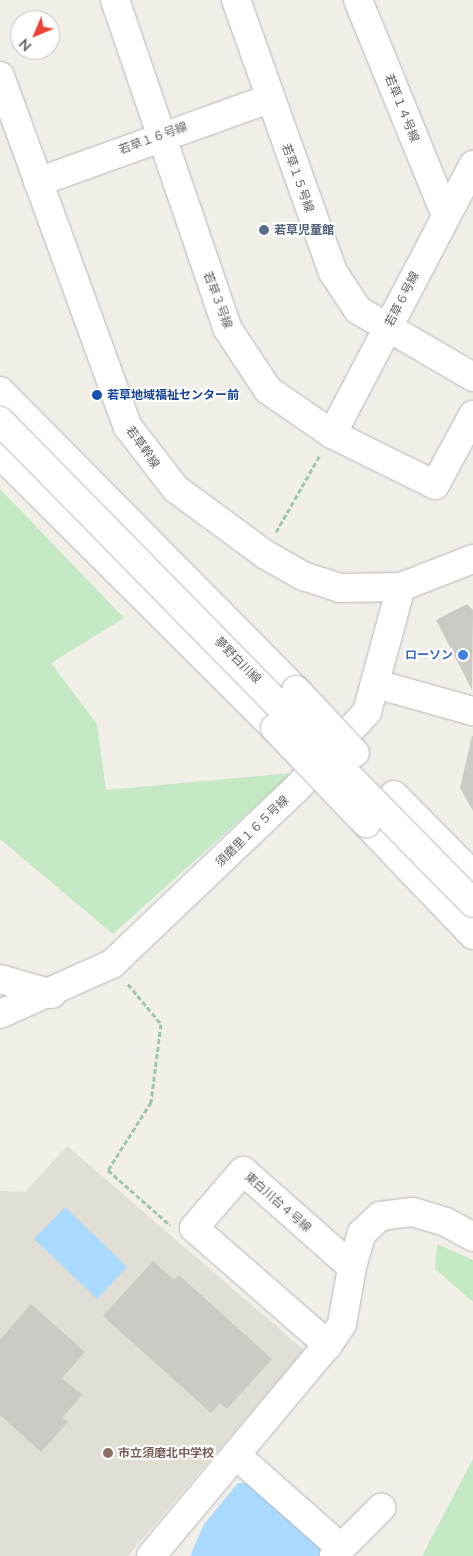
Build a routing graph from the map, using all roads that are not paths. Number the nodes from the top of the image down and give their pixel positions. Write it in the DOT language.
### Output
graph roads {
  1 [pos="115,0"];
  2 [pos="236,0"];
  3 [pos="358,0"];
  4 [pos="0,76"];
  5 [pos="269,99"];
  6 [pos="159,135"];
  7 [pos="473,165"];
  8 [pos="38,182"];
  9 [pos="446,216"];
  10 [pos="387,330"];
  11 [pos="473,377"];
  12 [pos="0,391"];
  13 [pos="473,415"];
  14 [pos="0,421"];
  15 [pos="332,434"];
  16 [pos="0,454"];
  17 [pos="473,559"];
  18 [pos="401,587"];
  19 [pos="376,684"];
  20 [pos="473,711"];
  21 [pos="473,875"];
  22 [pos="473,903"];
  23 [pos="473,936"];
  24 [pos="0,979"];
  25 [pos="52,994"];
  26 [pos="0,1014"];
  27 [pos="473,1237"];
  28 [pos="352,1267"];
  29 [pos="328,1345"];
  30 [pos="236,1455"];
  31 [pos="381,1508"];
  32 [pos="337,1552"];
  33 [pos="151,1556"];
  1 -- 6 [label="street, 若草３号線"];
  2 -- 5 [label="street, 若草１５号線"];
  3 -- 9 [label="street, 若草１４号線"];
  4 -- 8 [label="street, 若草幹線"];
  5 -- 6 [label="street, 若草１６号線"];
  5 -- 10 [label="street, 若草１５号線"];
  6 -- 8 [label="street, 若草１６号線"];
  6 -- 15 [label="street, 若草３号線"];
  7 -- 9 [label="street, 若草６号線"];
  8 -- 18 [label="street, 若草幹線"];
  9 -- 10 [label="street, 若草６号線"];
  10 -- 11 [label="street, 若草１５号線"];
  10 -- 15 [label="street, 若草６号線"];
  12 -- 21 [label="street, bridge"];
  13 -- 15 [label="street, 若草３号線"];
  14 -- 22 [label="street, 夢野白川線, bridge"];
  16 -- 23 [label="street, bridge"];
  17 -- 18 [label="street, 若草幹線"];
  18 -- 19 [label="street, 須磨里１６５号線"];
  19 -- 20 [label="street"];
  19 -- 25 [label="street, 須磨里１６５号線"];
  24 -- 25 [label="street"];
  25 -- 26 [label="street, 須磨里１６５号線"];
  27 -- 28 [label="street"];
  28 -- 29 [label="street"];
  28 -- 29 [label="street, 東白川台４号線"];
  29 -- 30 [label="street"];
  30 -- 32 [label="street"];
  30 -- 33 [label="street"];
  31 -- 32 [label="street"];
}
